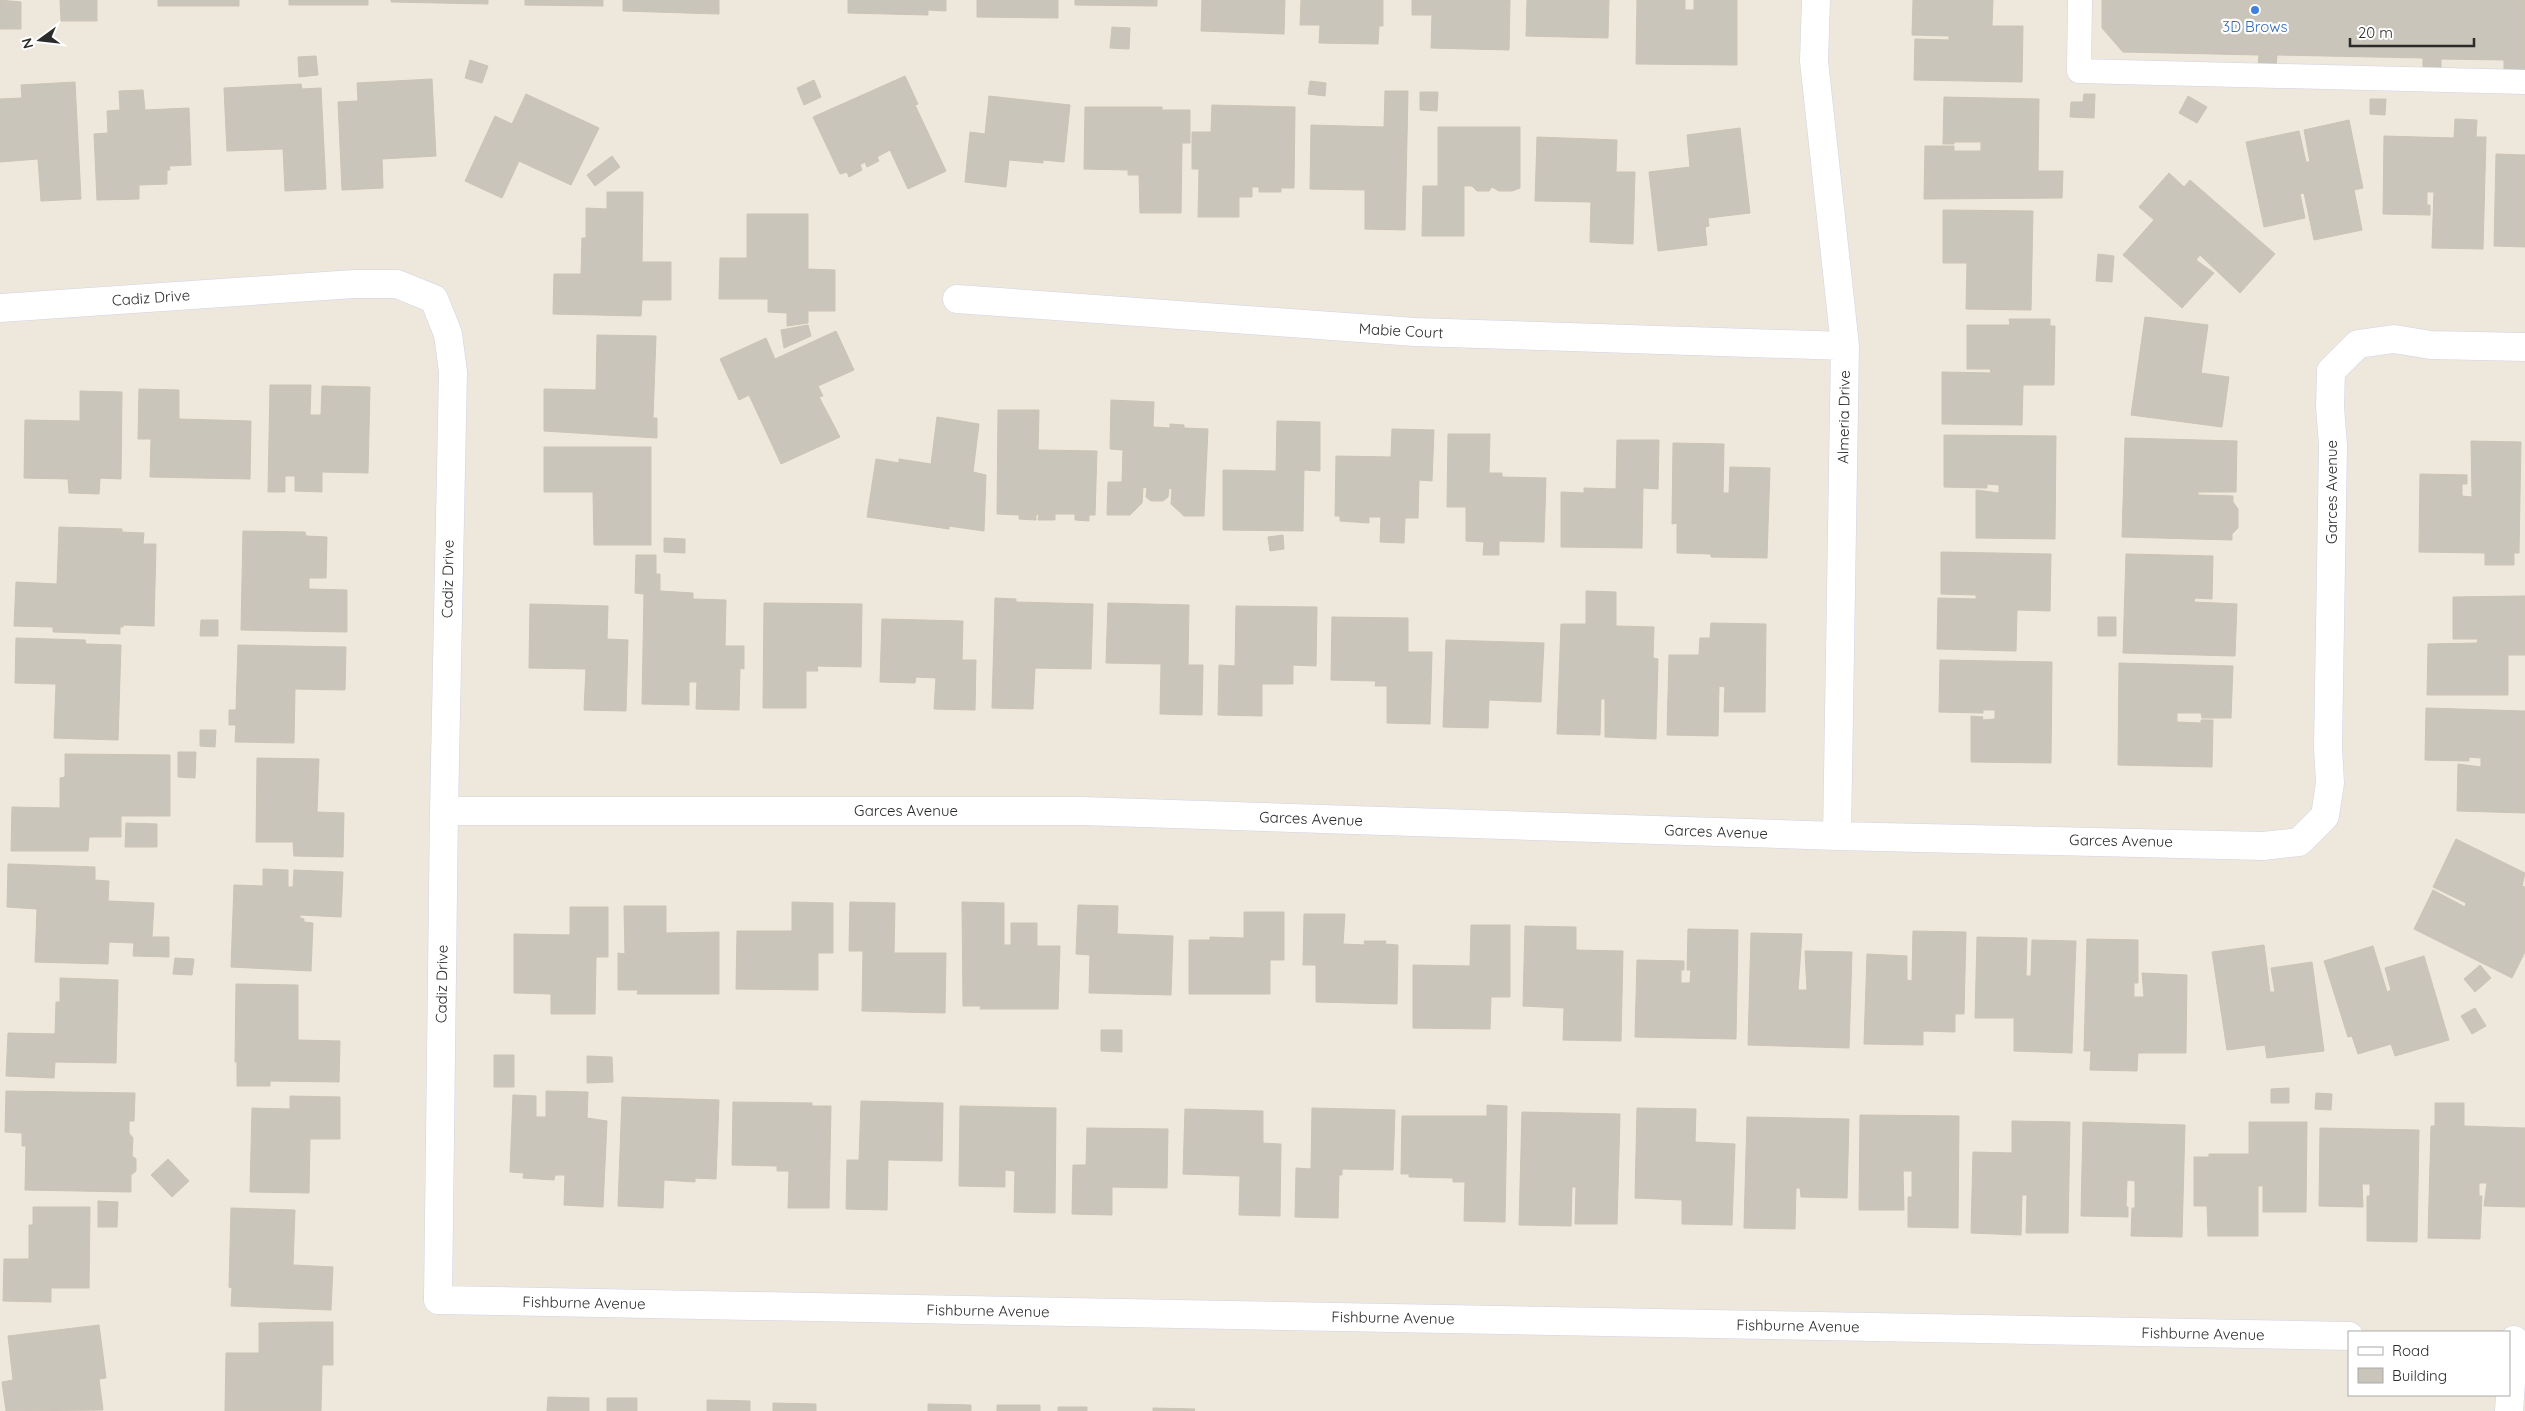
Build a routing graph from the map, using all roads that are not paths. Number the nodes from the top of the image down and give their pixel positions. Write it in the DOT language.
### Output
graph roads {
  1 [pos="1816,0"];
  2 [pos="2080,0"];
  3 [pos="2525,82"];
  4 [pos="957,299"];
  5 [pos="0,308"];
  6 [pos="1845,346"];
  7 [pos="2525,347"];
  8 [pos="444,811"];
  9 [pos="1837,836"];
  10 [pos="438,1300"];
  11 [pos="2348,1336"];
  12 [pos="2516,1340"];
  13 [pos="2510,1411"];
  1 -- 6 [label="street, Almeria Drive"];
  2 -- 3 [label="lane"];
  4 -- 6 [label="street, Mabie Court"];
  5 -- 8 [label="street, Cadiz Drive"];
  6 -- 9 [label="street, Almeria Drive"];
  7 -- 9 [label="street, Garces Avenue"];
  8 -- 9 [label="street, Garces Avenue"];
  8 -- 10 [label="street, Cadiz Drive"];
  10 -- 11 [label="street, Fishburne Avenue"];
  12 -- 13 [label="street"];
}
